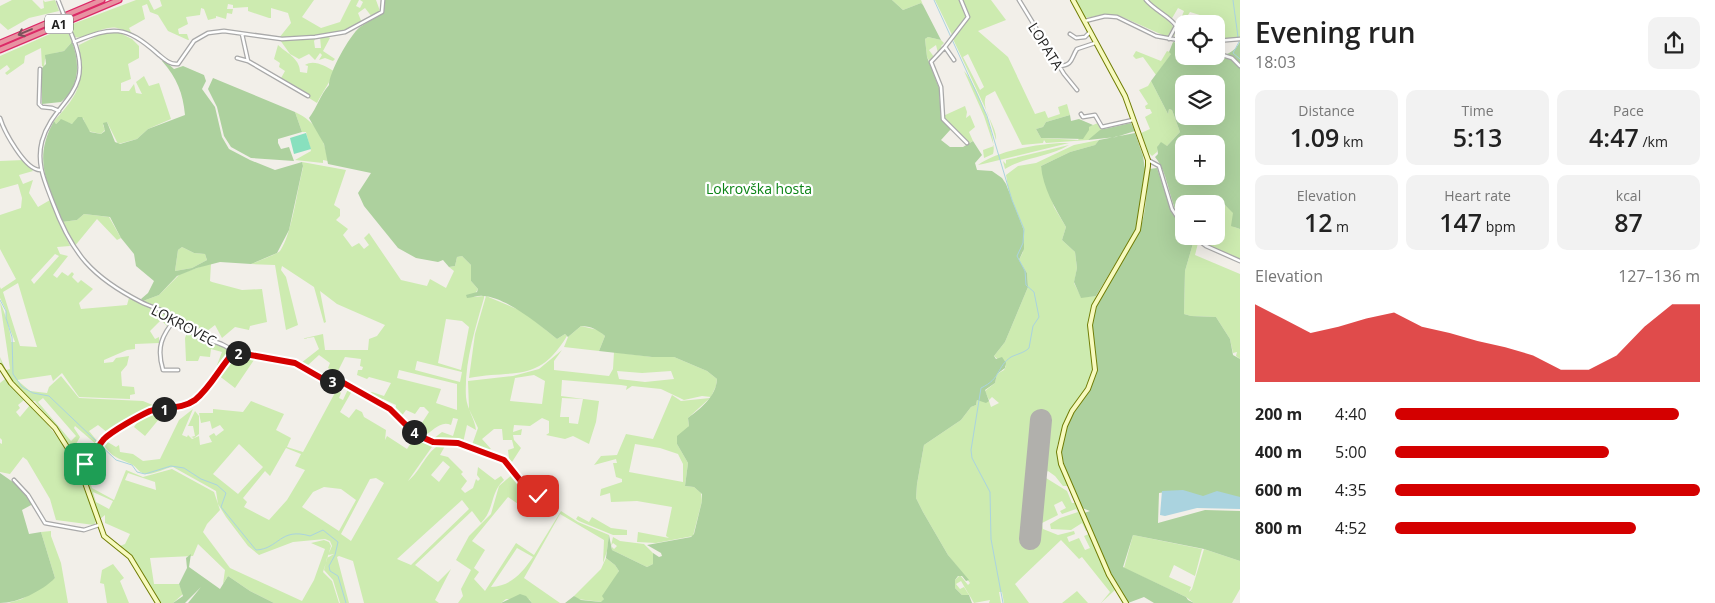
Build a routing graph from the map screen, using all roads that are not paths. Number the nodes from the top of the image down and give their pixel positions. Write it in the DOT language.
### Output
graph roads {
  1 [pos="58,0"];
  2 [pos="102,0"];
  3 [pos="119,0"];
  4 [pos="383,0"];
  5 [pos="961,0"];
  6 [pos="1019,0"];
  7 [pos="1073,0"];
  8 [pos="1146,0"];
  9 [pos="1084,21"];
  10 [pos="1089,33"];
  11 [pos="242,34"];
  12 [pos="1070,34"];
  13 [pos="1169,39"];
  14 [pos="1240,39"];
  15 [pos="1175,40"];
  16 [pos="1225,40"];
  17 [pos="74,42"];
  18 [pos="0,43"];
  19 [pos="1095,44"];
  20 [pos="945,47"];
  21 [pos="0,50"];
  22 [pos="1225,56"];
  23 [pos="237,58"];
  24 [pos="954,60"];
  25 [pos="248,62"];
  26 [pos="1059,66"];
  27 [pos="1240,66"];
  28 [pos="40,69"];
  29 [pos="1076,90"];
  30 [pos="308,96"];
  31 [pos="59,111"];
  32 [pos="1081,114"];
  33 [pos="0,118"];
  34 [pos="1133,120"];
  35 [pos="1,123"];
  36 [pos="967,143"];
  37 [pos="1148,160"];
  38 [pos="40,170"];
  39 [pos="1175,214"];
  40 [pos="1205,245"];
  41 [pos="1240,261"];
  42 [pos="176,318"];
  43 [pos="234,352"];
  44 [pos="0,366"];
  45 [pos="178,370"];
  46 [pos="79,466"];
  47 [pos="14,480"];
  48 [pos="550,503"];
  49 [pos="99,525"];
  50 [pos="158,603"];
  51 [pos="1126,603"];
  1 -- 17 [label="street, bridge"];
  2 -- 18 [label="highway, A1, one-way"];
  3 -- 21 [label="highway, A1"];
  4 -- 11 [label="street"];
  5 -- 20 [label="street"];
  6 -- 26 [label="street, LOPATA"];
  7 -- 9 [label="street"];
  8 -- 13 [label="street"];
  9 -- 10 [label="street"];
  9 -- 13 [label="street"];
  10 -- 12 [label="street, LOPATA"];
  10 -- 19 [label="street"];
  11 -- 17 [label="street"];
  11 -- 25 [label="street"];
  13 -- 15 [label="street"];
  14 -- 16 [label="street"];
  17 -- 31 [label="street"];
  19 -- 26 [label="street"];
  19 -- 34 [label="street"];
  20 -- 24 [label="street"];
  20 -- 36 [label="street"];
  22 -- 27 [label="street"];
  23 -- 25 [label="street"];
  25 -- 30 [label="street"];
  26 -- 29 [label="street, LOPATA"];
  28 -- 31 [label="street"];
  31 -- 38 [label="street"];
  32 -- 34 [label="street"];
  33 -- 35 [label="street"];
  34 -- 37 [label="street"];
  35 -- 38 [label="street"];
  37 -- 39 [label="street"];
  37 -- 51 [label="street"];
  38 -- 42 [label="street, LOKROVEC"];
  40 -- 41 [label="street"];
  42 -- 43 [label="street, LOKROVEC"];
  42 -- 45 [label="street"];
  43 -- 46 [label="street, LOKROVEC"];
  43 -- 48 [label="street"];
  44 -- 46 [label="street"];
  46 -- 49 [label="street"];
  47 -- 49 [label="street"];
  49 -- 50 [label="street"];
}
